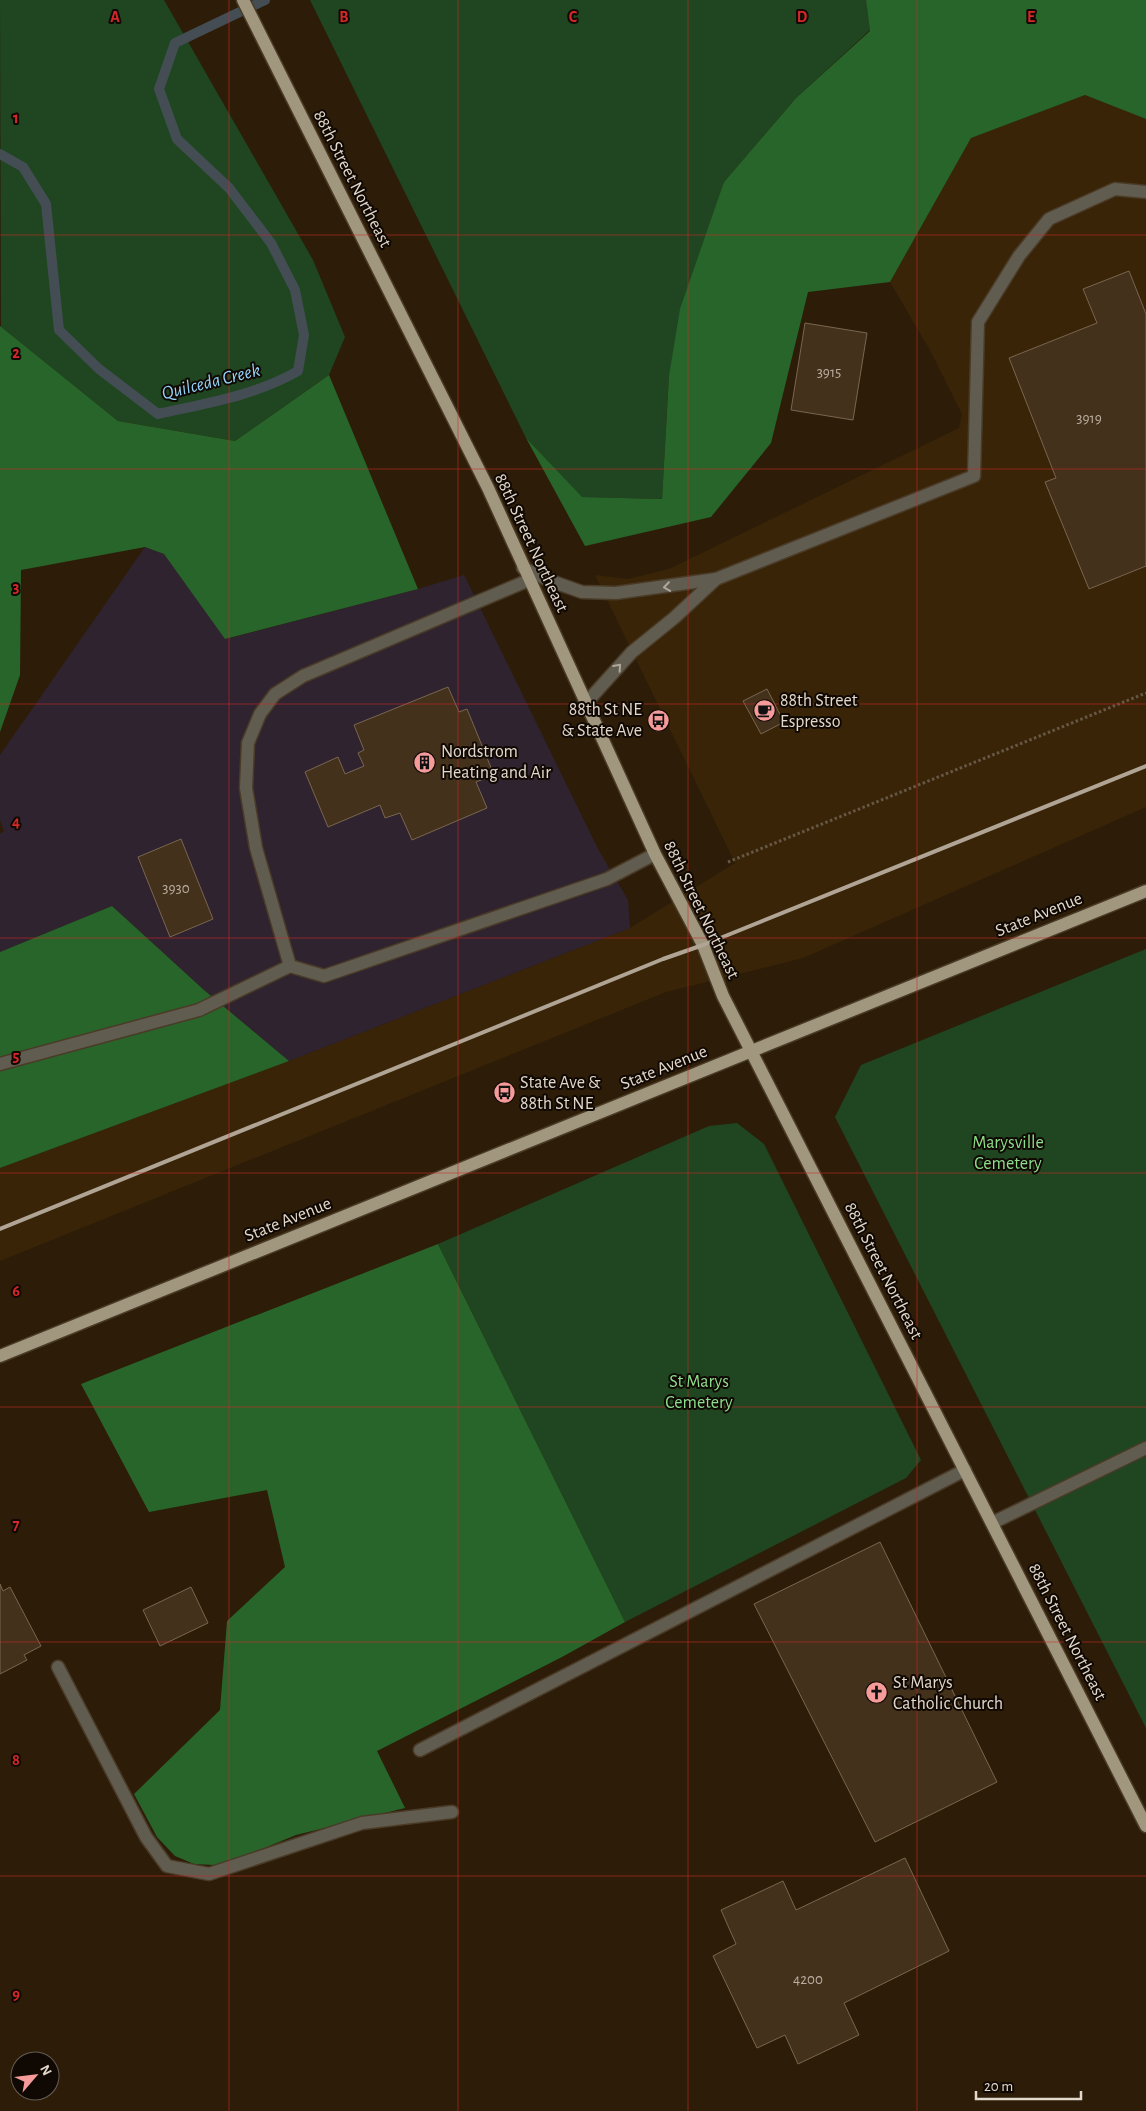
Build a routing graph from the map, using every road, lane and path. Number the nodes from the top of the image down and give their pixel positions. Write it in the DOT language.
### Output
graph roads {
  1 [pos="244,0"];
  2 [pos="1146,192"];
  3 [pos="523,568"];
  4 [pos="716,579"];
  5 [pos="529,580"];
  6 [pos="1146,693"];
  7 [pos="586,704"];
  8 [pos="654,854"];
  9 [pos="728,862"];
  10 [pos="1146,891"];
  11 [pos="290,966"];
  12 [pos="751,1051"];
  13 [pos="0,1064"];
  14 [pos="0,1356"];
  15 [pos="1146,1448"];
  16 [pos="965,1470"];
  17 [pos="992,1523"];
  18 [pos="58,1667"];
  19 [pos="420,1750"];
  20 [pos="452,1812"];
  21 [pos="1146,1826"];
  1 -- 3 [label="main road, 88th Street Northeast"];
  2 -- 4 [label="lane"];
  4 -- 3 [label="lane, one-way"];
  3 -- 5 [label="main road, 88th Street Northeast"];
  7 -- 4 [label="lane, one-way"];
  5 -- 7 [label="main road, 88th Street Northeast"];
  5 -- 11 [label="lane"];
  6 -- 9 [label="path"];
  7 -- 8 [label="main road, 88th Street Northeast"];
  8 -- 11 [label="lane"];
  8 -- 12 [label="main road, 88th Street Northeast"];
  10 -- 12 [label="main road, State Avenue"];
  11 -- 13 [label="lane"];
  12 -- 14 [label="main road, State Avenue"];
  12 -- 16 [label="main road, 88th Street Northeast"];
  15 -- 17 [label="lane"];
  16 -- 17 [label="main road, 88th Street Northeast"];
  16 -- 19 [label="lane"];
  17 -- 21 [label="main road, 88th Street Northeast"];
  18 -- 20 [label="lane"];
}
